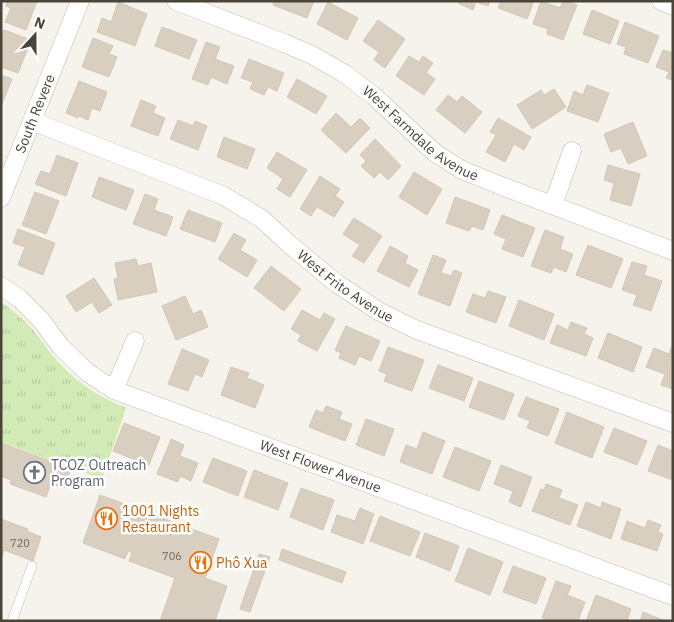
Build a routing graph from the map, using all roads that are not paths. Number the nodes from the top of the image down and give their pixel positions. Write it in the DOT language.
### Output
graph roads {
  1 [pos="80,1"];
  2 [pos="176,1"];
  3 [pos="661,1"];
  4 [pos="673,6"];
  5 [pos="32,121"];
  6 [pos="572,151"];
  7 [pos="1,198"];
  8 [pos="553,206"];
  9 [pos="673,251"];
  10 [pos="1,286"];
  11 [pos="135,341"];
  12 [pos="114,390"];
  13 [pos="673,423"];
  14 [pos="32,566"];
  15 [pos="673,596"];
  16 [pos="12,621"];
  1 -- 5 [label="street, South Revere"];
  2 -- 8 [label="street, West Farmdale Avenue"];
  3 -- 4 [label="street"];
  5 -- 7 [label="street, South Revere"];
  5 -- 13 [label="street, West Frito Avenue"];
  6 -- 8 [label="street"];
  8 -- 9 [label="street, West Farmdale Avenue"];
  10 -- 12 [label="street, West Flower Avenue"];
  11 -- 12 [label="street"];
  12 -- 15 [label="street, West Flower Avenue"];
  14 -- 16 [label="lane"];
}
